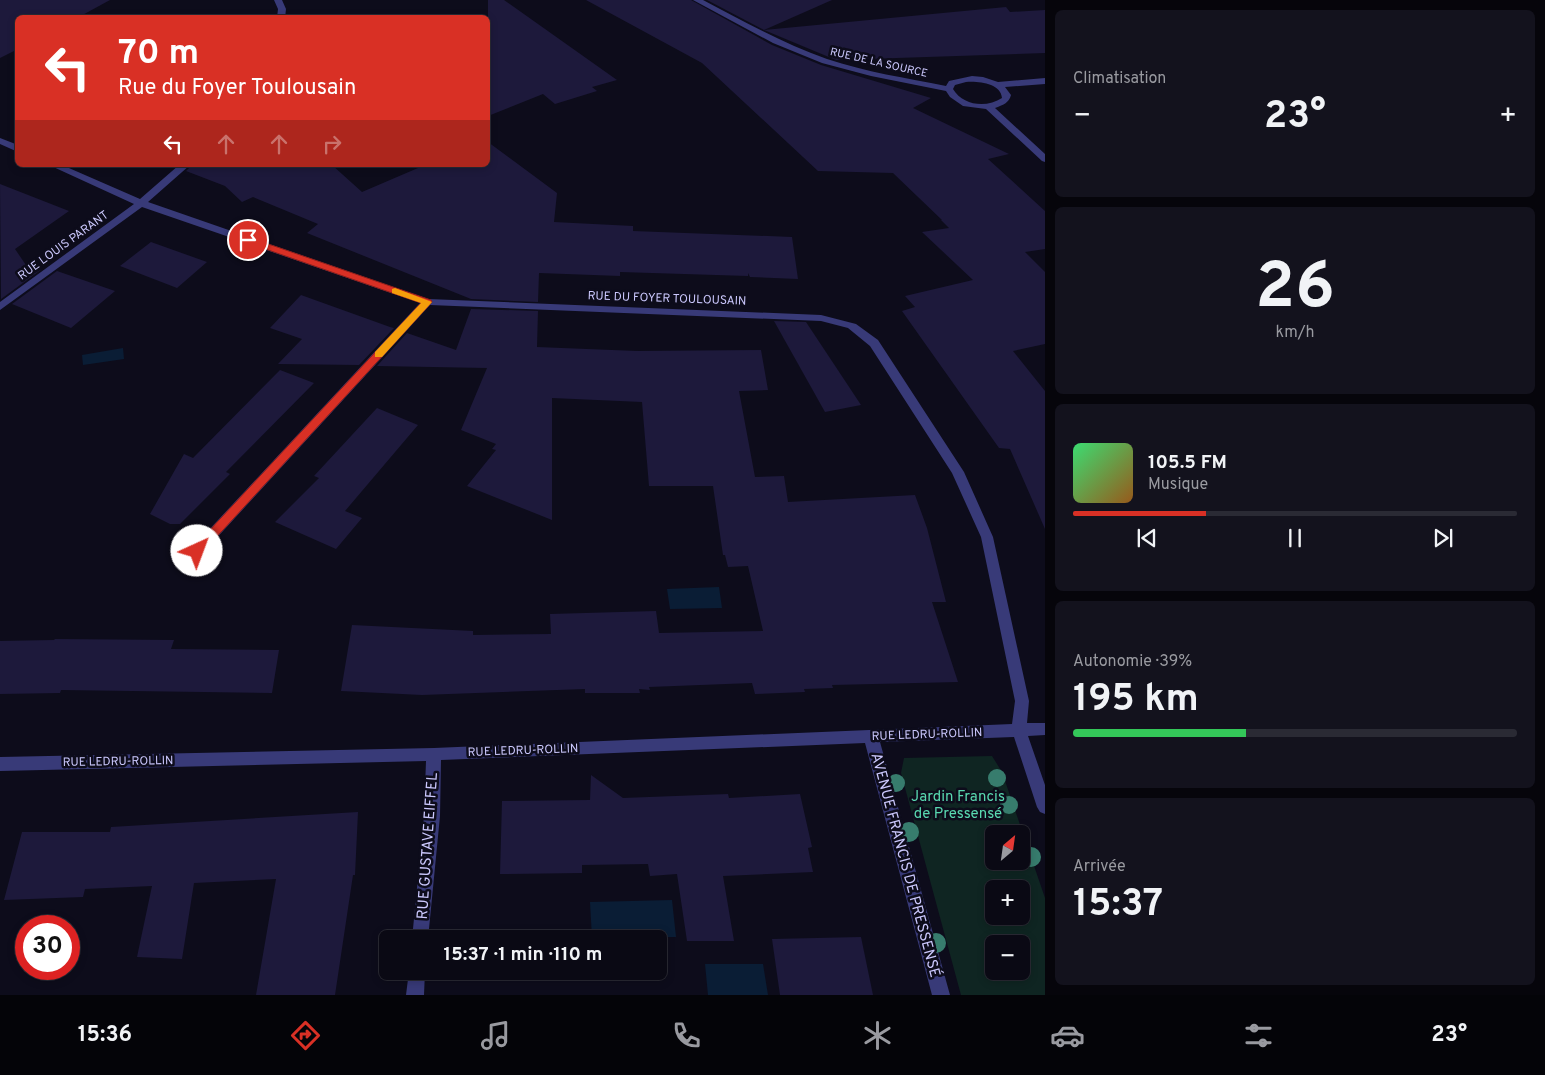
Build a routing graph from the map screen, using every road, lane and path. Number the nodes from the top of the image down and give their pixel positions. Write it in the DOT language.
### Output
graph roads {
  1 [pos="278,0"];
  2 [pos="697,0"];
  3 [pos="282,15"];
  4 [pos="1045,81"];
  5 [pos="998,85"];
  6 [pos="949,89"];
  7 [pos="989,107"];
  8 [pos="0,142"];
  9 [pos="15,148"];
  10 [pos="1045,159"];
  11 [pos="59,167"];
  12 [pos="183,167"];
  13 [pos="141,203"];
  14 [pos="427,302"];
  15 [pos="0,307"];
  16 [pos="197,551"];
  17 [pos="1019,730"];
  18 [pos="1045,730"];
  19 [pos="871,736"];
  20 [pos="434,754"];
  21 [pos="0,764"];
  22 [pos="1045,807"];
  23 [pos="421,930"];
  24 [pos="416,980"];
  25 [pos="415,995"];
  26 [pos="941,995"];
  1 -- 3 [label="street"];
  2 -- 6 [label="street, RUE DE LA SOURCE"];
  4 -- 5 [label="street"];
  5 -- 6 [label="street"];
  5 -- 7 [label="street"];
  6 -- 7 [label="street"];
  7 -- 10 [label="street"];
  8 -- 9 [label="street"];
  11 -- 13 [label="street, RUE DU FOYER TOULOUSAIN"];
  12 -- 13 [label="street, RUE LOUIS PARANT"];
  13 -- 14 [label="street, RUE DU FOYER TOULOUSAIN"];
  13 -- 15 [label="street, RUE LOUIS PARANT"];
  14 -- 16 [label="street"];
  14 -- 17 [label="street, RUE DU FOYER TOULOUSAIN"];
  17 -- 18 [label="street, RUE LEDRU-ROLLIN"];
  17 -- 19 [label="street, RUE LEDRU-ROLLIN"];
  17 -- 22 [label="street"];
  19 -- 20 [label="street, RUE LEDRU-ROLLIN"];
  19 -- 26 [label="street, AVENUE FRANCIS DE PRESSENSÉ"];
  20 -- 21 [label="street, RUE LEDRU-ROLLIN"];
  20 -- 23 [label="street, RUE GUSTAVE EIFFEL"];
  24 -- 25 [label="street"];
}
